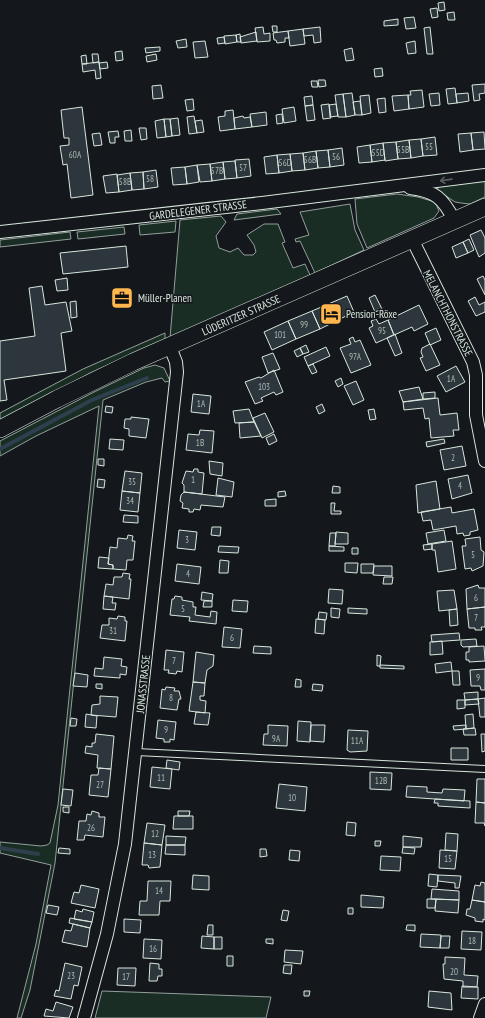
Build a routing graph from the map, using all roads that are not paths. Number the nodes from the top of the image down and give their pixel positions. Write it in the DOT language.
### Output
graph roads {
  1 [pos="485,175"];
  2 [pos="397,186"];
  3 [pos="485,207"];
  4 [pos="454,220"];
  5 [pos="0,232"];
  6 [pos="412,239"];
  7 [pos="170,347"];
  8 [pos="0,429"];
  9 [pos="485,461"];
  10 [pos="136,752"];
  11 [pos="485,769"];
  12 [pos="485,1004"];
  13 [pos="84,1018"];
  14 [pos="480,1018"];
  1 -- 2 [label="street, GARDELEGENER STRASSE, one-way"];
  2 -- 4 [label="street, GARDELEGENER STRASSE"];
  2 -- 5 [label="street, GARDELEGENER STRASSE"];
  3 -- 4 [label="main road, LÜDERITZER STRASSE"];
  4 -- 6 [label="main road, LÜDERITZER STRASSE"];
  6 -- 7 [label="main road, LÜDERITZER STRASSE"];
  6 -- 9 [label="street, MELANCHTHONSTRASSE"];
  7 -- 8 [label="main road, LÜDERITZER STRASSE"];
  7 -- 10 [label="street, JONASSTRASSE"];
  10 -- 11 [label="lane"];
  10 -- 13 [label="street, JONASSTRASSE"];
  12 -- 14 [label="street"];
}
